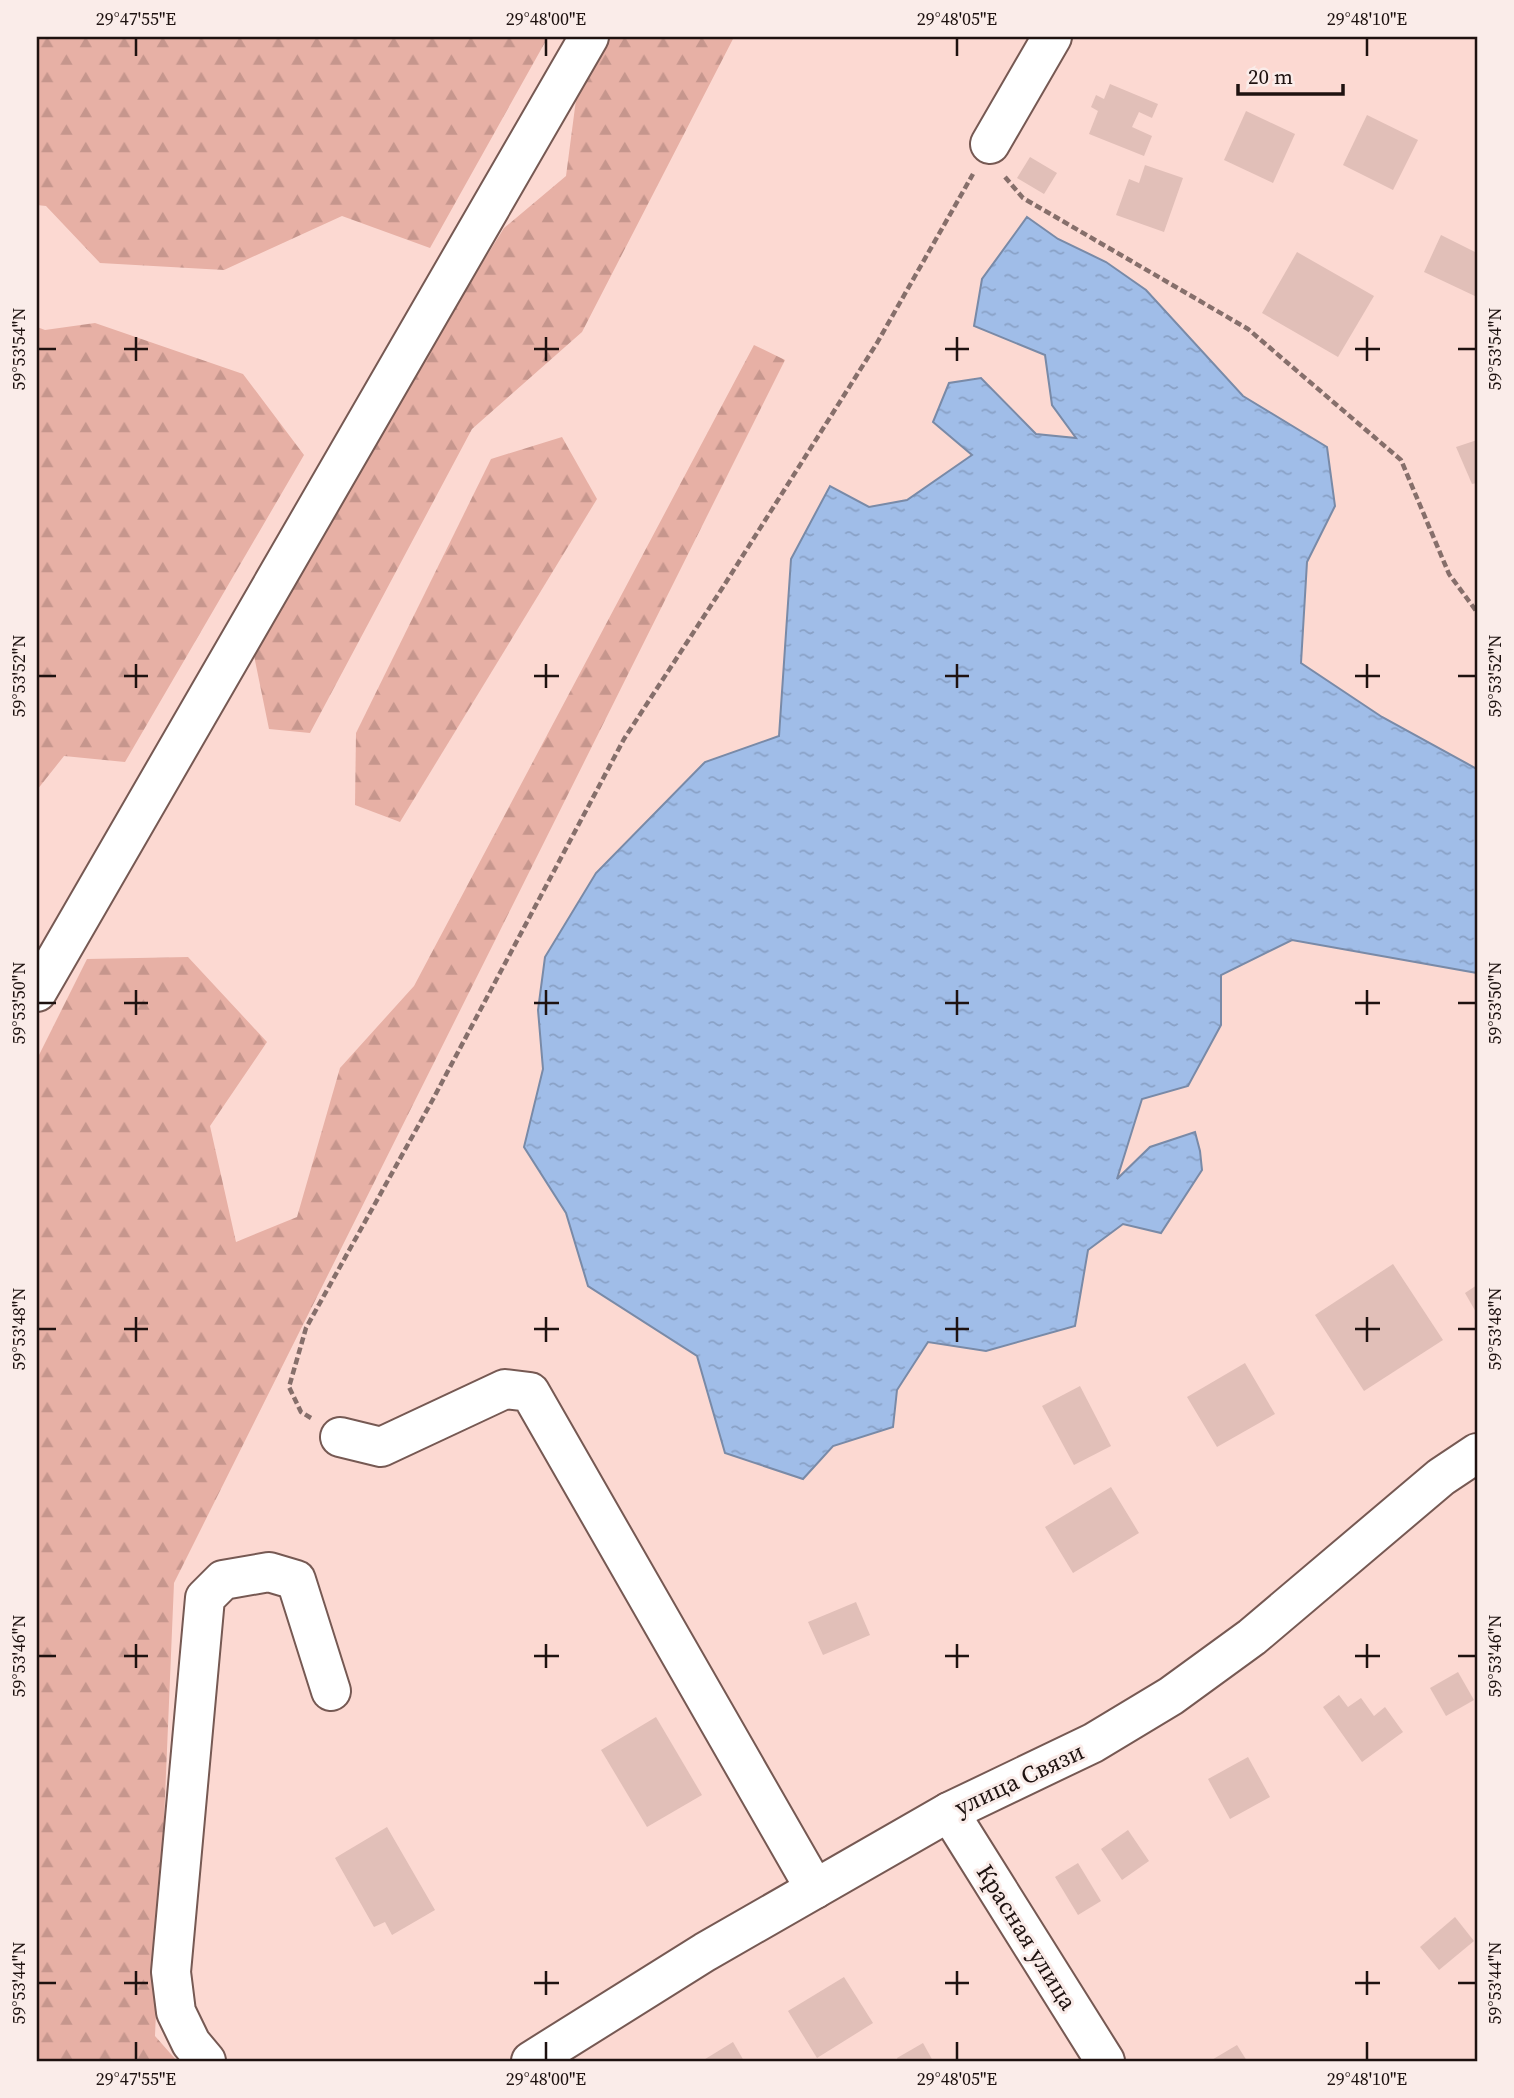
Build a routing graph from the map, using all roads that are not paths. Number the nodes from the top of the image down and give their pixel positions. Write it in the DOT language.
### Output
graph roads {
  1 [pos="589,37"];
  2 [pos="1052,37"];
  3 [pos="990,144"];
  4 [pos="37,992"];
  5 [pos="340,1437"];
  6 [pos="1477,1453"];
  7 [pos="331,1691"];
  8 [pos="949,1812"];
  9 [pos="815,1889"];
  10 [pos="206,2061"];
  11 [pos="531,2061"];
  12 [pos="1105,2061"];
  1 -- 4 [label="main road"];
  2 -- 3 [label="main road"];
  5 -- 9 [label="main road"];
  6 -- 8 [label="main road, улица Связи"];
  7 -- 10 [label="main road"];
  8 -- 9 [label="main road, улица Связи"];
  8 -- 12 [label="main road, Красная улица"];
  9 -- 11 [label="main road, улица Связи"];
}
